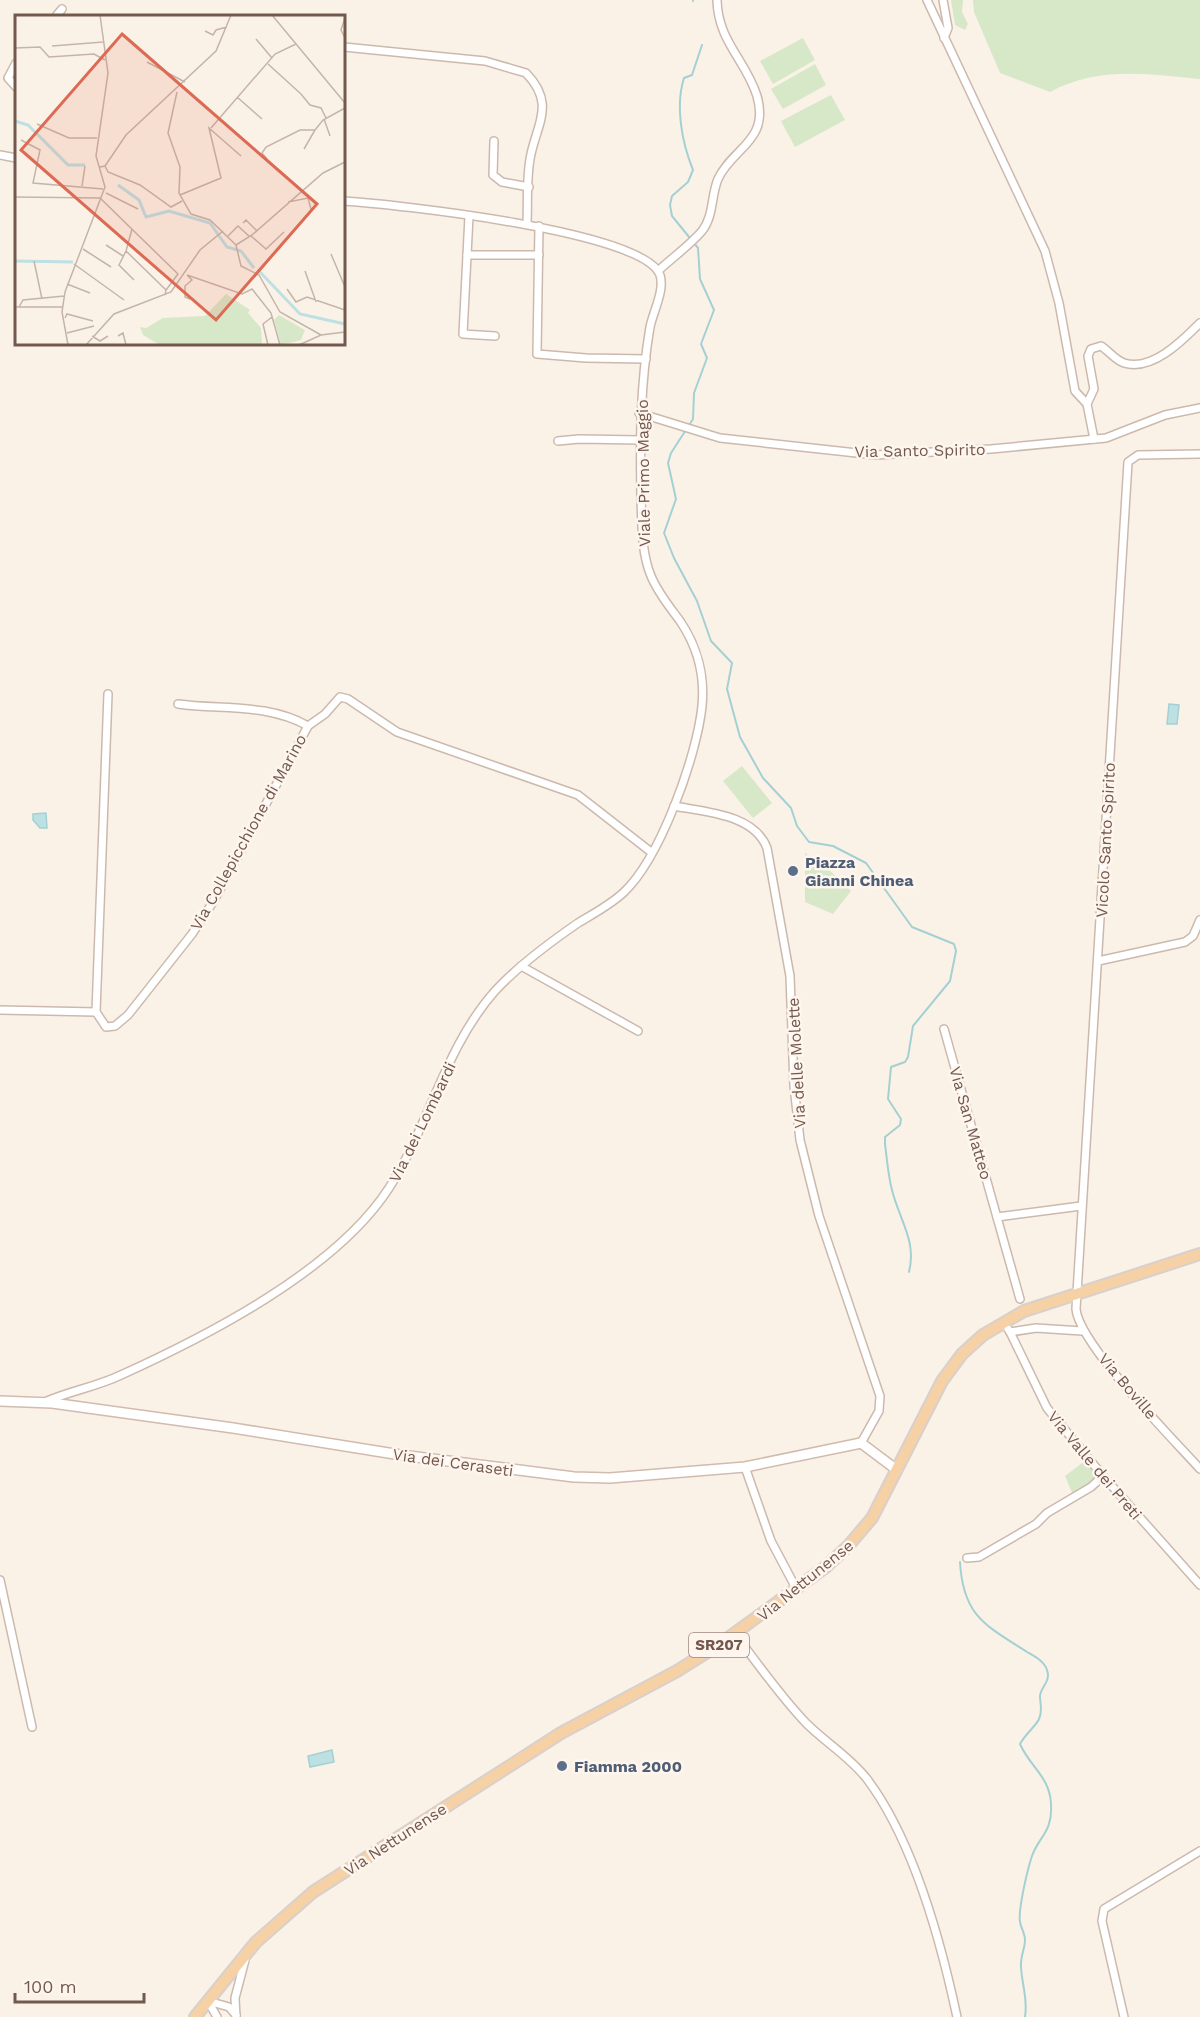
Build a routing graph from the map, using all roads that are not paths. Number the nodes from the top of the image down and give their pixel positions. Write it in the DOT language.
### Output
graph roads {
  1 [pos="717,0"];
  2 [pos="927,0"];
  3 [pos="943,0"];
  4 [pos="62,9"];
  5 [pos="57,15"];
  6 [pos="944,38"];
  7 [pos="345,47"];
  8 [pos="15,65"];
  9 [pos="15,86"];
  10 [pos="494,141"];
  11 [pos="0,155"];
  12 [pos="15,158"];
  13 [pos="529,187"];
  14 [pos="345,201"];
  15 [pos="469,216"];
  16 [pos="527,224"];
  17 [pos="539,226"];
  18 [pos="467,255"];
  19 [pos="538,255"];
  20 [pos="658,271"];
  21 [pos="1200,323"];
  22 [pos="495,336"];
  23 [pos="646,359"];
  24 [pos="1087,404"];
  25 [pos="1200,408"];
  26 [pos="639,413"];
  27 [pos="1094,439"];
  28 [pos="640,440"];
  29 [pos="558,441"];
  30 [pos="1200,454"];
  31 [pos="108,694"];
  32 [pos="178,704"];
  33 [pos="308,726"];
  34 [pos="674,806"];
  35 [pos="651,852"];
  36 [pos="1200,920"];
  37 [pos="1098,961"];
  38 [pos="521,966"];
  39 [pos="0,1010"];
  40 [pos="96,1012"];
  41 [pos="944,1029"];
  42 [pos="638,1031"];
  43 [pos="1081,1206"];
  44 [pos="997,1217"];
  45 [pos="1200,1254"];
  46 [pos="1078,1294"];
  47 [pos="1020,1299"];
  48 [pos="1003,1322"];
  49 [pos="1082,1330"];
  50 [pos="1010,1332"];
  51 [pos="0,1401"];
  52 [pos="45,1402"];
  53 [pos="861,1443"];
  54 [pos="745,1467"];
  55 [pos="1200,1468"];
  56 [pos="897,1470"];
  57 [pos="1103,1476"];
  58 [pos="968,1558"];
  59 [pos="0,1580"];
  60 [pos="1200,1585"];
  61 [pos="797,1590"];
  62 [pos="735,1634"];
  63 [pos="32,1727"];
  64 [pos="1200,1851"];
  65 [pos="248,1952"];
  66 [pos="208,2001"];
  67 [pos="236,2016"];
  68 [pos="195,2017"];
  69 [pos="217,2017"];
  70 [pos="957,2017"];
  71 [pos="1124,2017"];
  1 -- 20 [label="street"];
  2 -- 6 [label="street"];
  3 -- 6 [label="street"];
  4 -- 5 [label="street"];
  6 -- 24 [label="street"];
  7 -- 13 [label="street"];
  8 -- 9 [label="street"];
  10 -- 13 [label="street"];
  11 -- 12 [label="street"];
  13 -- 16 [label="street"];
  14 -- 15 [label="street"];
  15 -- 16 [label="street"];
  15 -- 18 [label="street"];
  16 -- 17 [label="street"];
  17 -- 19 [label="street"];
  17 -- 20 [label="street"];
  18 -- 19 [label="street"];
  18 -- 22 [label="street"];
  19 -- 23 [label="street"];
  20 -- 23 [label="street, Viale Primo Maggio"];
  21 -- 24 [label="street"];
  23 -- 26 [label="street, Viale Primo Maggio"];
  24 -- 27 [label="street"];
  25 -- 27 [label="street, Via Santo Spirito"];
  26 -- 27 [label="street, Via Santo Spirito"];
  26 -- 28 [label="street, Viale Primo Maggio"];
  28 -- 29 [label="street"];
  28 -- 34 [label="street, Viale Primo Maggio"];
  30 -- 37 [label="street, Vicolo Santo Spirito"];
  31 -- 40 [label="street"];
  32 -- 33 [label="street"];
  33 -- 35 [label="street, Via Collepicchione di Marino"];
  33 -- 40 [label="street, Via Collepicchione di Marino"];
  34 -- 35 [label="street, Via dei Lombardi"];
  34 -- 53 [label="street, Via delle Molette"];
  35 -- 38 [label="street, Via dei Lombardi"];
  36 -- 37 [label="street"];
  37 -- 43 [label="street, Vicolo Santo Spirito"];
  38 -- 42 [label="street"];
  38 -- 52 [label="street, Via dei Lombardi"];
  39 -- 40 [label="street"];
  41 -- 44 [label="street, Via San Matteo"];
  43 -- 44 [label="street"];
  43 -- 46 [label="street, Vicolo Santo Spirito"];
  44 -- 47 [label="street, Via San Matteo"];
  45 -- 46 [label="main road, Via Nettunense / SR207"];
  46 -- 48 [label="main road, Via Nettunense / SR207"];
  46 -- 49 [label="street, Via Boville"];
  48 -- 50 [label="street, Via Valle dei Preti"];
  48 -- 56 [label="main road, Via Nettunense / SR207"];
  49 -- 50 [label="street"];
  49 -- 55 [label="street, Via Boville"];
  50 -- 57 [label="street, Via Valle dei Preti"];
  51 -- 52 [label="street, Via dei Ceraseti"];
  52 -- 54 [label="street, Via dei Ceraseti"];
  53 -- 54 [label="street, Via dei Ceraseti"];
  53 -- 56 [label="street"];
  54 -- 61 [label="street"];
  56 -- 61 [label="main road, Via Nettunense / SR207"];
  57 -- 58 [label="street"];
  57 -- 60 [label="street, Via Valle dei Preti"];
  59 -- 63 [label="street"];
  61 -- 62 [label="main road, Via Nettunense / SR207"];
  62 -- 65 [label="main road, Via Nettunense / SR207"];
  62 -- 70 [label="street"];
  64 -- 71 [label="street"];
  65 -- 66 [label="main road, Via Nettunense / SR207"];
  65 -- 67 [label="street"];
  66 -- 67 [label="street"];
  66 -- 68 [label="main road, Via Nettunense / SR207"];
  66 -- 69 [label="street"];
}
